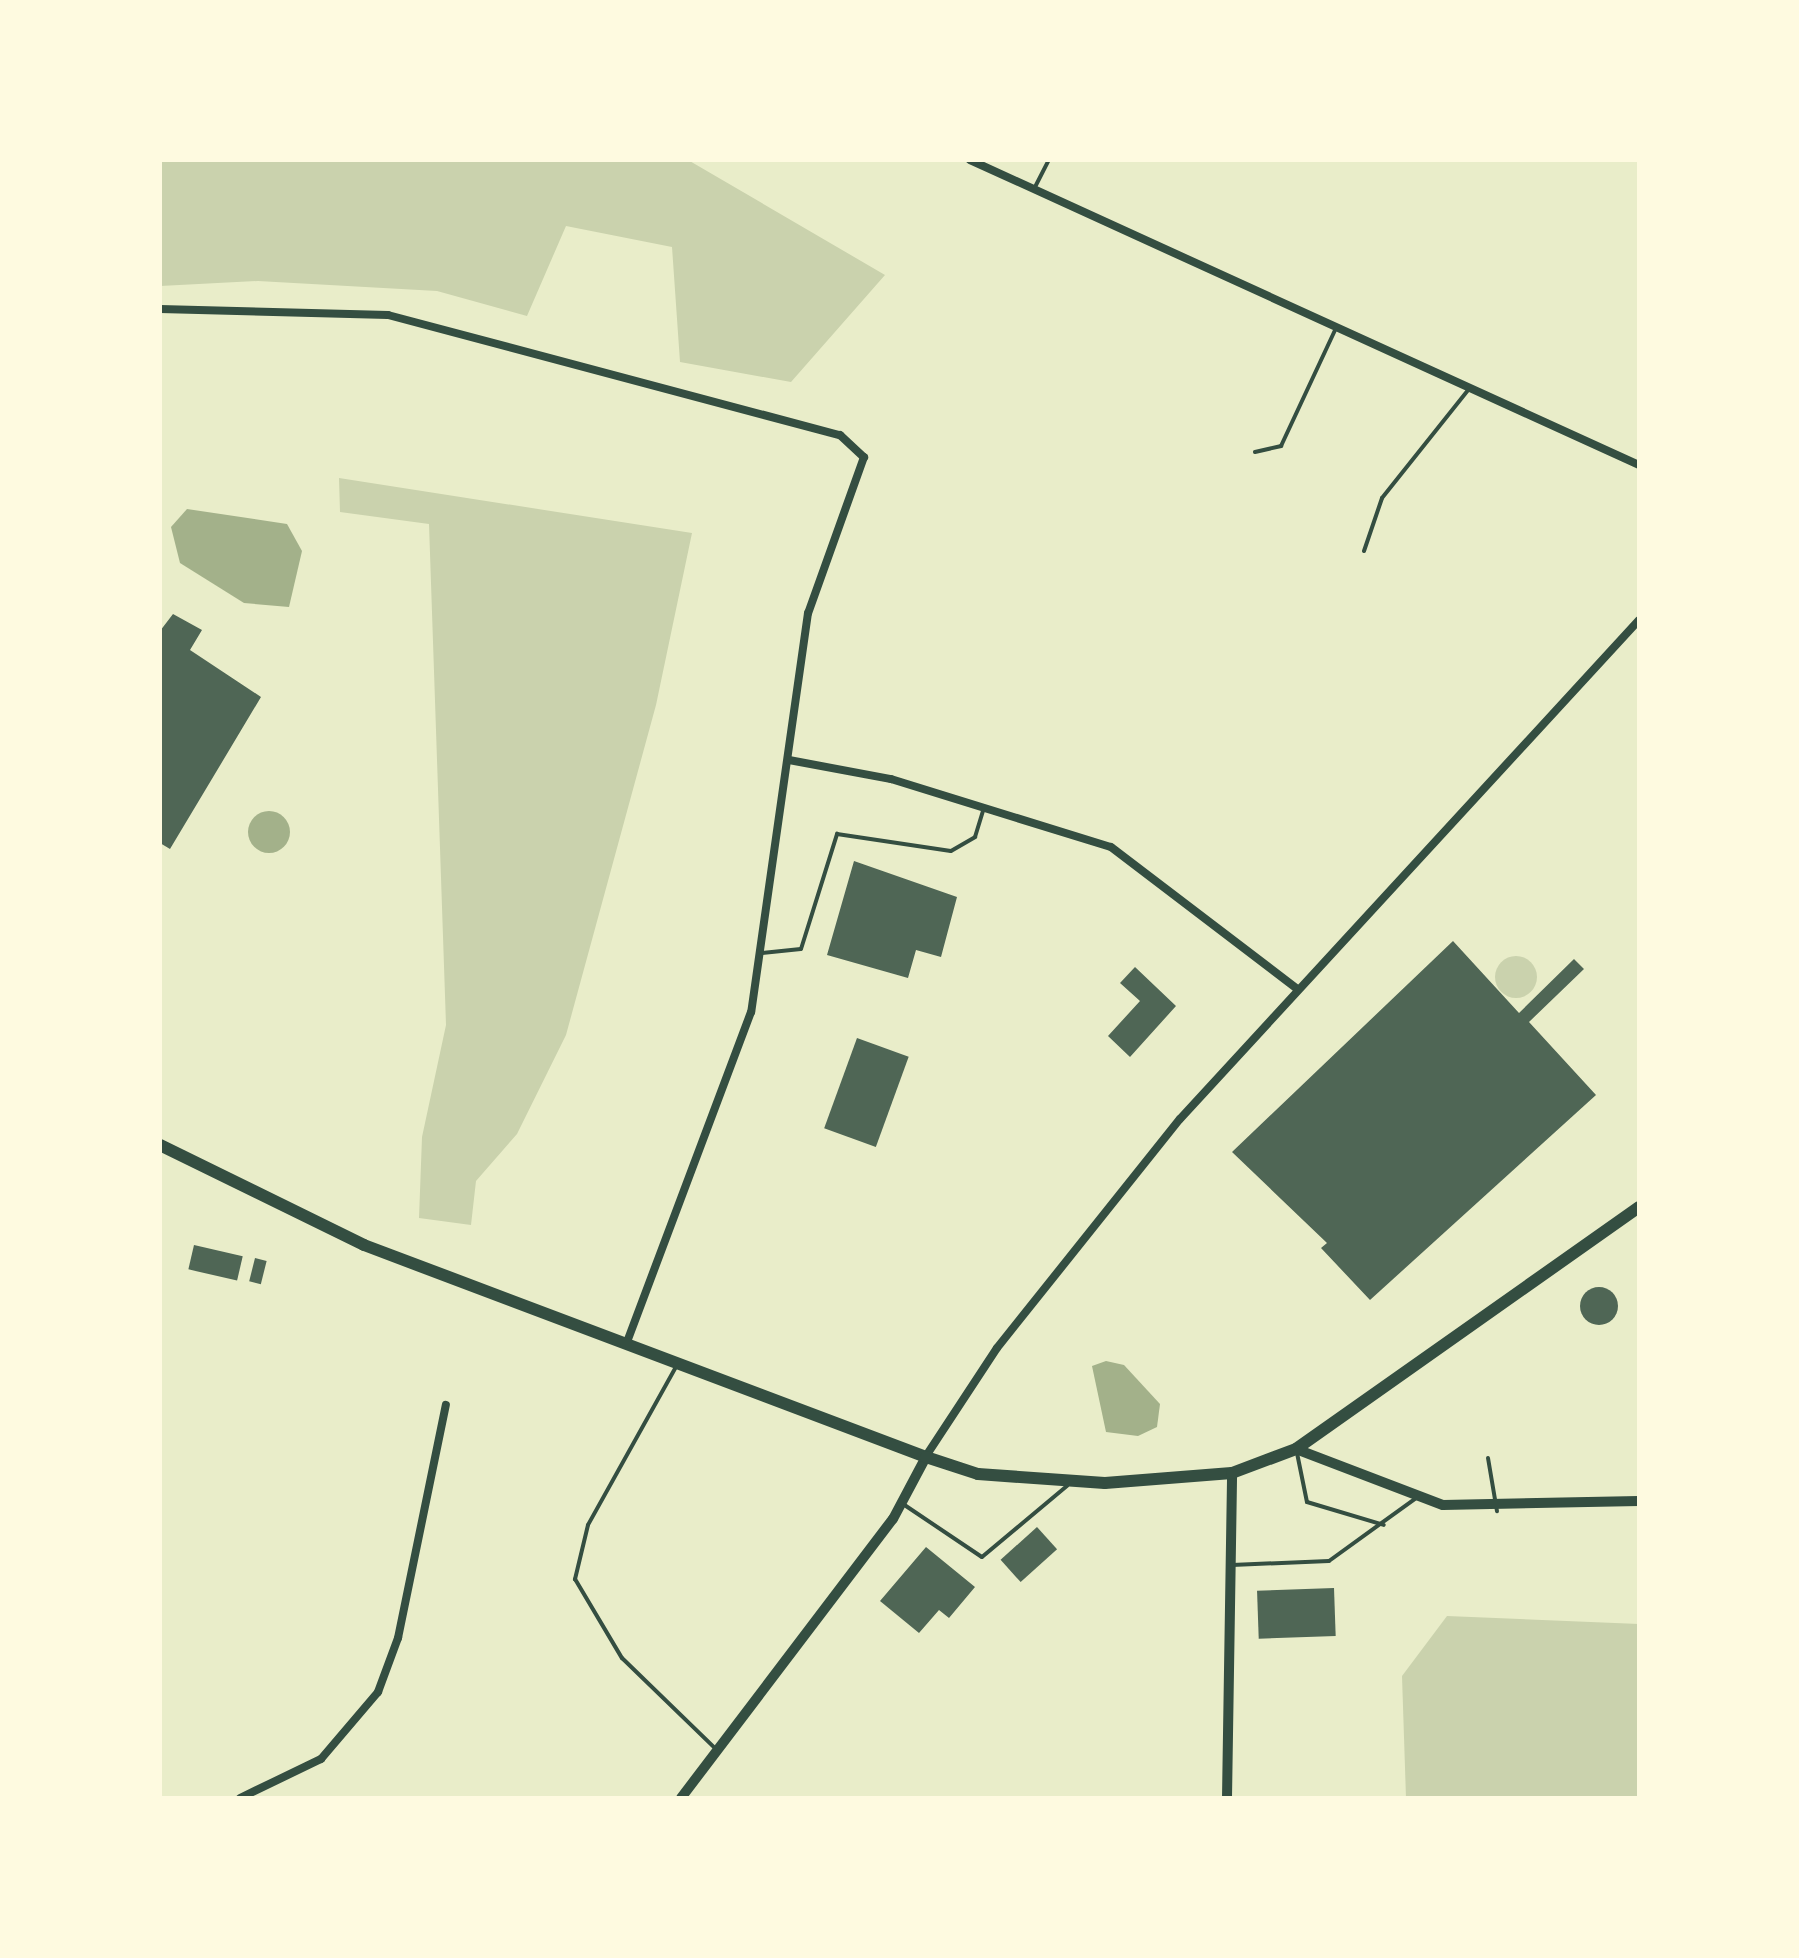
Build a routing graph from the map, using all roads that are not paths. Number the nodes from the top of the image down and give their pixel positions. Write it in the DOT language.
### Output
graph roads {
  1 [pos="970,160"];
  2 [pos="1049,160"];
  3 [pos="1034,189"];
  4 [pos="160,310"];
  5 [pos="1336,327"];
  6 [pos="1470,388"];
  7 [pos="1255,452"];
  8 [pos="1639,466"];
  9 [pos="1364,551"];
  10 [pos="1639,620"];
  11 [pos="788,760"];
  12 [pos="984,805"];
  13 [pos="762,953"];
  14 [pos="1296,988"];
  15 [pos="160,1145"];
  16 [pos="1639,1208"];
  17 [pos="626,1344"];
  18 [pos="678,1364"];
  19 [pos="446,1405"];
  20 [pos="1296,1449"];
  21 [pos="926,1457"];
  22 [pos="1488,1458"];
  23 [pos="1232,1473"];
  24 [pos="1072,1482"];
  25 [pos="1417,1498"];
  26 [pos="1639,1501"];
  27 [pos="904,1504"];
  28 [pos="1497,1511"];
  29 [pos="1384,1525"];
  30 [pos="1232,1566"];
  31 [pos="718,1750"];
  32 [pos="240,1798"];
  33 [pos="681,1798"];
  34 [pos="1226,1798"];
  1 -- 3 [label="street"];
  2 -- 3 [label="lane"];
  3 -- 5 [label="street"];
  4 -- 11 [label="street"];
  5 -- 6 [label="street"];
  5 -- 7 [label="lane"];
  6 -- 8 [label="street"];
  6 -- 9 [label="lane"];
  10 -- 14 [label="street"];
  11 -- 12 [label="street"];
  11 -- 13 [label="street"];
  12 -- 13 [label="lane"];
  12 -- 14 [label="street"];
  13 -- 17 [label="street"];
  14 -- 21 [label="street"];
  15 -- 17 [label="main road"];
  16 -- 20 [label="main road"];
  17 -- 18 [label="main road"];
  18 -- 21 [label="main road"];
  18 -- 31 [label="lane"];
  19 -- 32 [label="street"];
  20 -- 23 [label="main road"];
  20 -- 25 [label="street"];
  20 -- 29 [label="lane"];
  21 -- 24 [label="main road"];
  21 -- 27 [label="street"];
  22 -- 28 [label="lane"];
  23 -- 24 [label="main road"];
  23 -- 30 [label="street"];
  24 -- 27 [label="lane"];
  25 -- 28 [label="street"];
  25 -- 29 [label="lane"];
  26 -- 28 [label="street"];
  27 -- 31 [label="street"];
  29 -- 30 [label="lane"];
  30 -- 34 [label="street"];
  31 -- 33 [label="street"];
}
